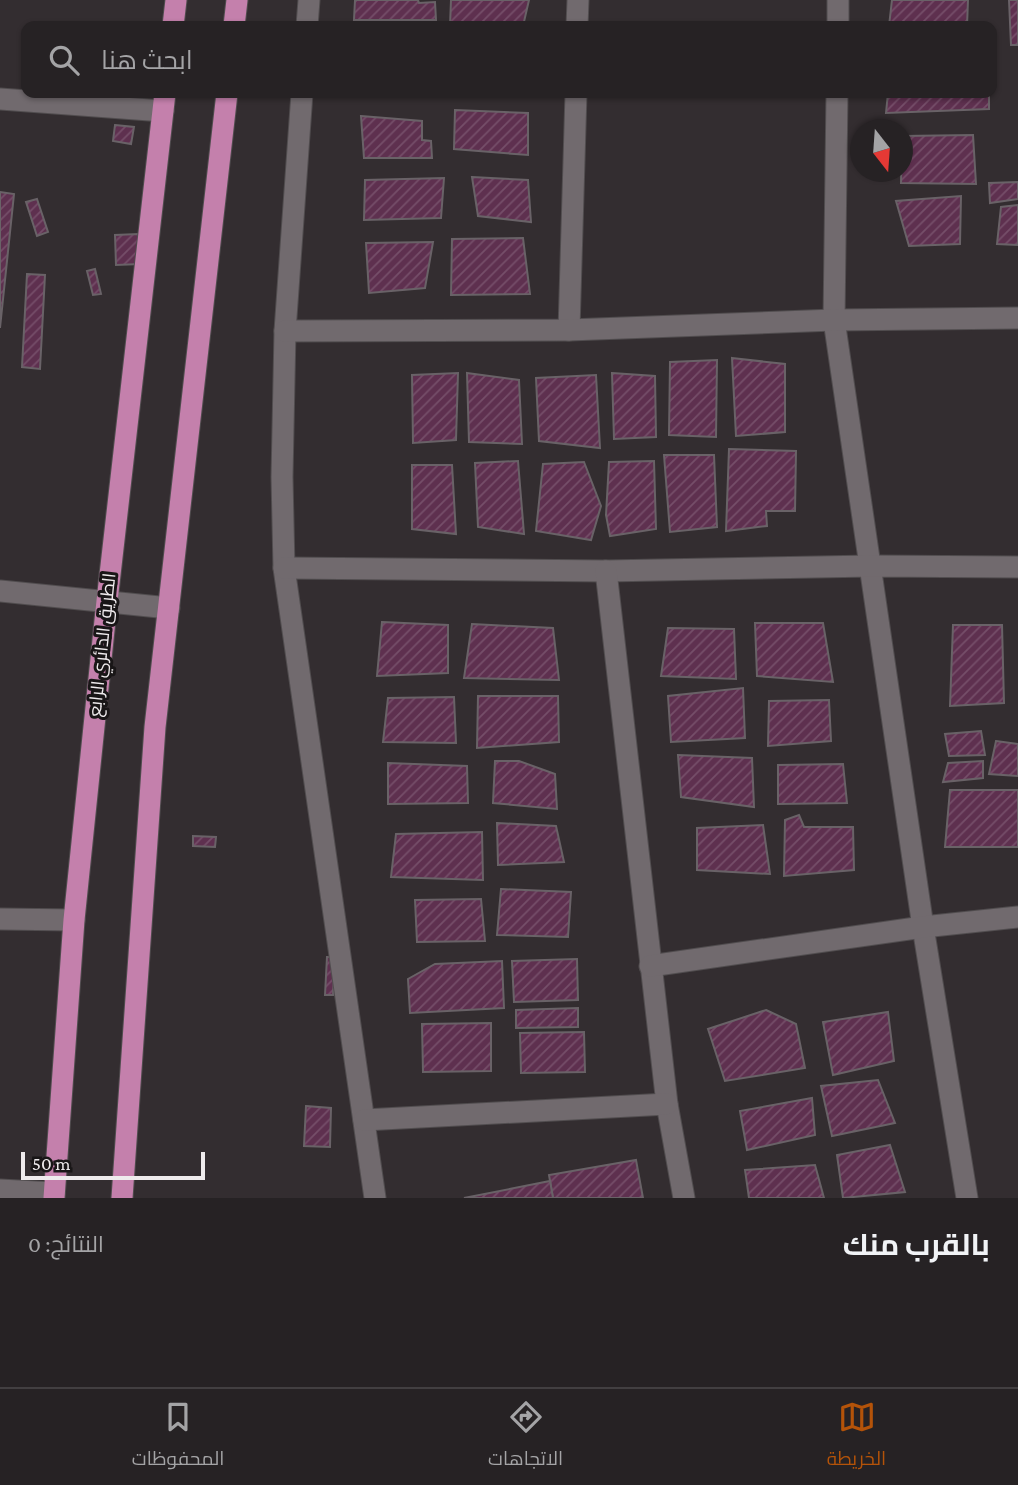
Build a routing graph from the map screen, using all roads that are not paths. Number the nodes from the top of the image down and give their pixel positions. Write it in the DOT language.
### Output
graph roads {
  1 [pos="176,0"];
  2 [pos="237,0"];
  3 [pos="309,0"];
  4 [pos="578,0"];
  5 [pos="838,0"];
  6 [pos="174,21"];
  7 [pos="235,21"];
  8 [pos="307,21"];
  9 [pos="577,21"];
  10 [pos="838,21"];
  11 [pos="225,98"];
  12 [pos="302,98"];
  13 [pos="576,98"];
  14 [pos="837,98"];
  15 [pos="0,99"];
  16 [pos="164,102"];
  17 [pos="1018,318"];
  18 [pos="834,320"];
  19 [pos="569,330"];
  20 [pos="285,331"];
  21 [pos="871,566"];
  22 [pos="1018,567"];
  23 [pos="284,568"];
  24 [pos="606,571"];
  25 [pos="0,591"];
  26 [pos="107,601"];
  27 [pos="169,608"];
  28 [pos="1018,917"];
  29 [pos="0,919"];
  30 [pos="74,920"];
  31 [pos="923,927"];
  32 [pos="650,966"];
  33 [pos="667,1104"];
  34 [pos="364,1120"];
  35 [pos="0,1190"];
  36 [pos="54,1195"];
  37 [pos="122,1198"];
  38 [pos="375,1198"];
  39 [pos="684,1198"];
  40 [pos="967,1198"];
  1 -- 6 [label="main road"];
  2 -- 7 [label="main road"];
  3 -- 8 [label="street"];
  4 -- 9 [label="street"];
  5 -- 10 [label="street"];
  11 -- 27 [label="main road"];
  12 -- 20 [label="street"];
  13 -- 19 [label="street"];
  14 -- 18 [label="street"];
  15 -- 16 [label="street"];
  16 -- 26 [label="main road, الطريق الدائري الرابع"];
  17 -- 18 [label="street"];
  18 -- 19 [label="street"];
  18 -- 21 [label="street"];
  19 -- 20 [label="street"];
  20 -- 23 [label="street"];
  21 -- 22 [label="street"];
  21 -- 24 [label="street"];
  21 -- 31 [label="street"];
  23 -- 24 [label="street"];
  23 -- 34 [label="street"];
  24 -- 32 [label="street"];
  25 -- 26 [label="street"];
  26 -- 27 [label="street"];
  26 -- 30 [label="main road, الطريق الدائري الرابع"];
  27 -- 37 [label="main road"];
  28 -- 31 [label="street"];
  29 -- 30 [label="street"];
  30 -- 36 [label="main road, الطريق الدائري الرابع"];
  31 -- 32 [label="street"];
  31 -- 40 [label="street"];
  32 -- 33 [label="street"];
  33 -- 34 [label="street"];
  33 -- 39 [label="street"];
  34 -- 38 [label="street"];
  35 -- 36 [label="street"];
}
